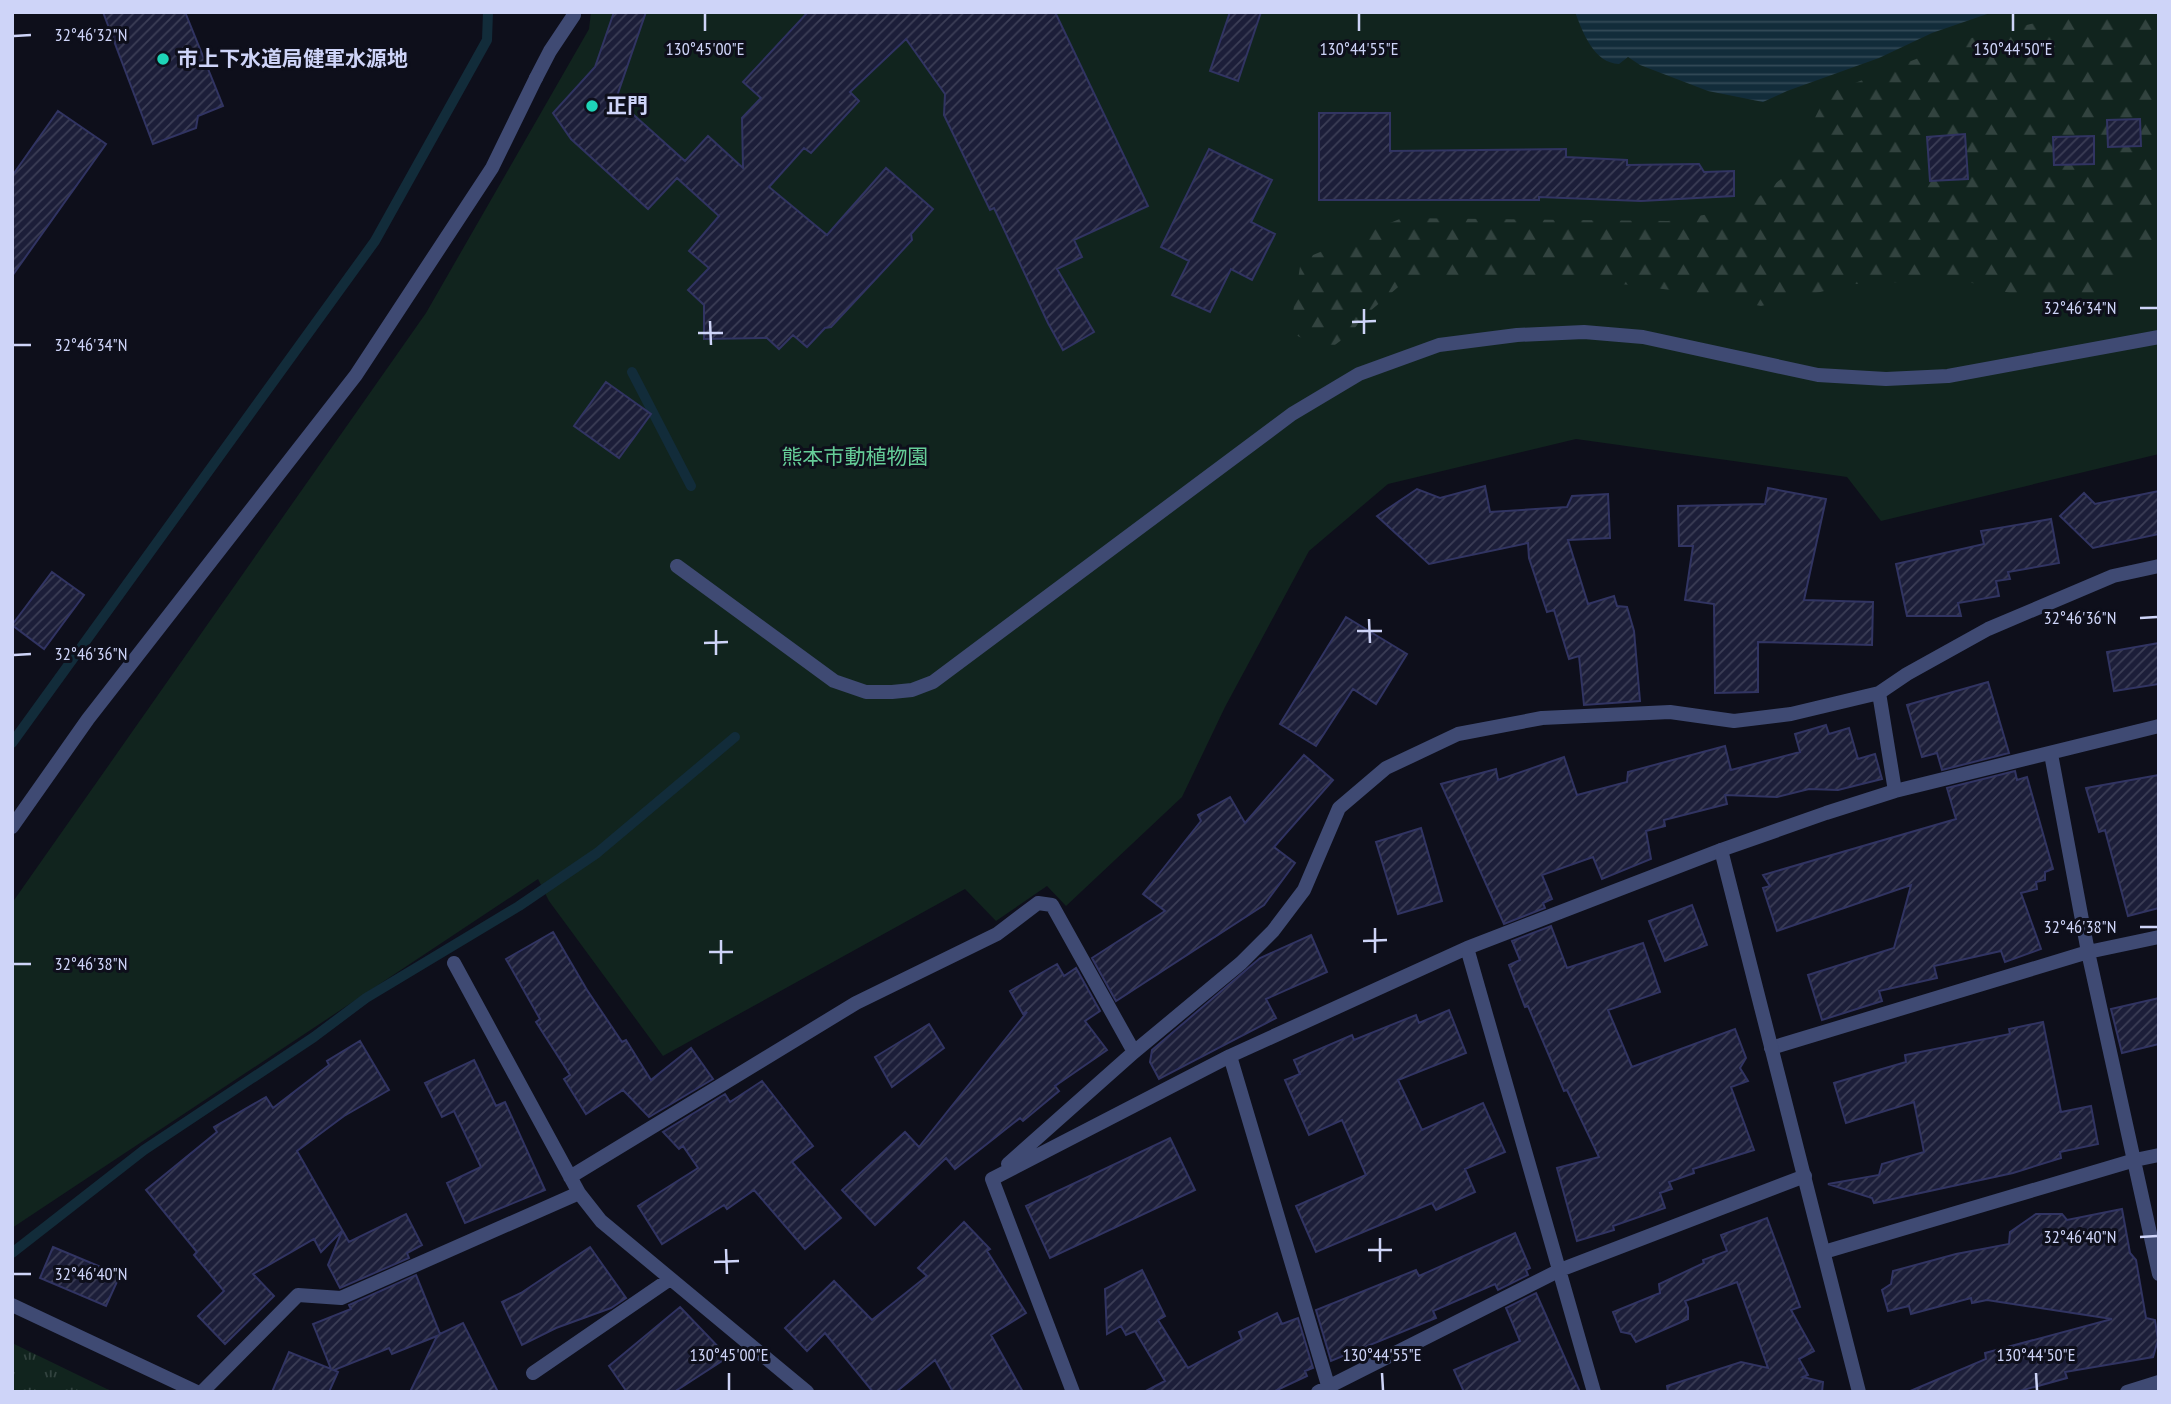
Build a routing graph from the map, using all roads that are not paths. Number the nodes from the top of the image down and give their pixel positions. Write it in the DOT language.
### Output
graph roads {
  1 [pos="573,12"];
  2 [pos="2159,337"];
  3 [pos="677,566"];
  4 [pos="2159,566"];
  5 [pos="1880,693"];
  6 [pos="2159,726"];
  7 [pos="2051,754"];
  8 [pos="1895,791"];
  9 [pos="12,827"];
  10 [pos="1721,850"];
  11 [pos="2159,937"];
  12 [pos="1467,948"];
  13 [pos="2088,952"];
  14 [pos="454,962"];
  15 [pos="1771,1048"];
  16 [pos="1134,1052"];
  17 [pos="1230,1056"];
  18 [pos="2159,1155"];
  19 [pos="2135,1160"];
  20 [pos="1805,1176"];
  21 [pos="570,1177"];
  22 [pos="992,1179"];
  23 [pos="579,1193"];
  24 [pos="1824,1252"];
  25 [pos="1560,1270"];
  26 [pos="2159,1274"];
  27 [pos="670,1279"];
  28 [pos="12,1305"];
  29 [pos="533,1373"];
  30 [pos="2159,1382"];
  31 [pos="1325,1390"];
  32 [pos="200,1392"];
  33 [pos="807,1392"];
  34 [pos="1073,1392"];
  35 [pos="1594,1392"];
  36 [pos="1859,1392"];
  37 [pos="2127,1392"];
  1 -- 9 [label="street"];
  2 -- 3 [label="street"];
  4 -- 5 [label="street"];
  5 -- 8 [label="street"];
  5 -- 16 [label="street"];
  6 -- 7 [label="street"];
  7 -- 8 [label="street"];
  7 -- 13 [label="street"];
  8 -- 10 [label="street"];
  10 -- 12 [label="street"];
  10 -- 15 [label="street"];
  11 -- 13 [label="street"];
  12 -- 17 [label="street"];
  12 -- 25 [label="street"];
  13 -- 15 [label="street"];
  13 -- 19 [label="street"];
  14 -- 21 [label="street"];
  15 -- 20 [label="street"];
  16 -- 21 [label="street"];
  16 -- 22 [label="street"];
  17 -- 22 [label="street"];
  17 -- 31 [label="street"];
  18 -- 19 [label="street"];
  19 -- 24 [label="street"];
  19 -- 26 [label="street"];
  20 -- 24 [label="street"];
  20 -- 25 [label="street"];
  21 -- 23 [label="street"];
  22 -- 34 [label="street"];
  23 -- 27 [label="street"];
  23 -- 32 [label="street"];
  24 -- 36 [label="street"];
  25 -- 31 [label="street"];
  25 -- 35 [label="street"];
  27 -- 29 [label="street"];
  27 -- 33 [label="street"];
  28 -- 32 [label="street"];
  30 -- 37 [label="street"];
}
